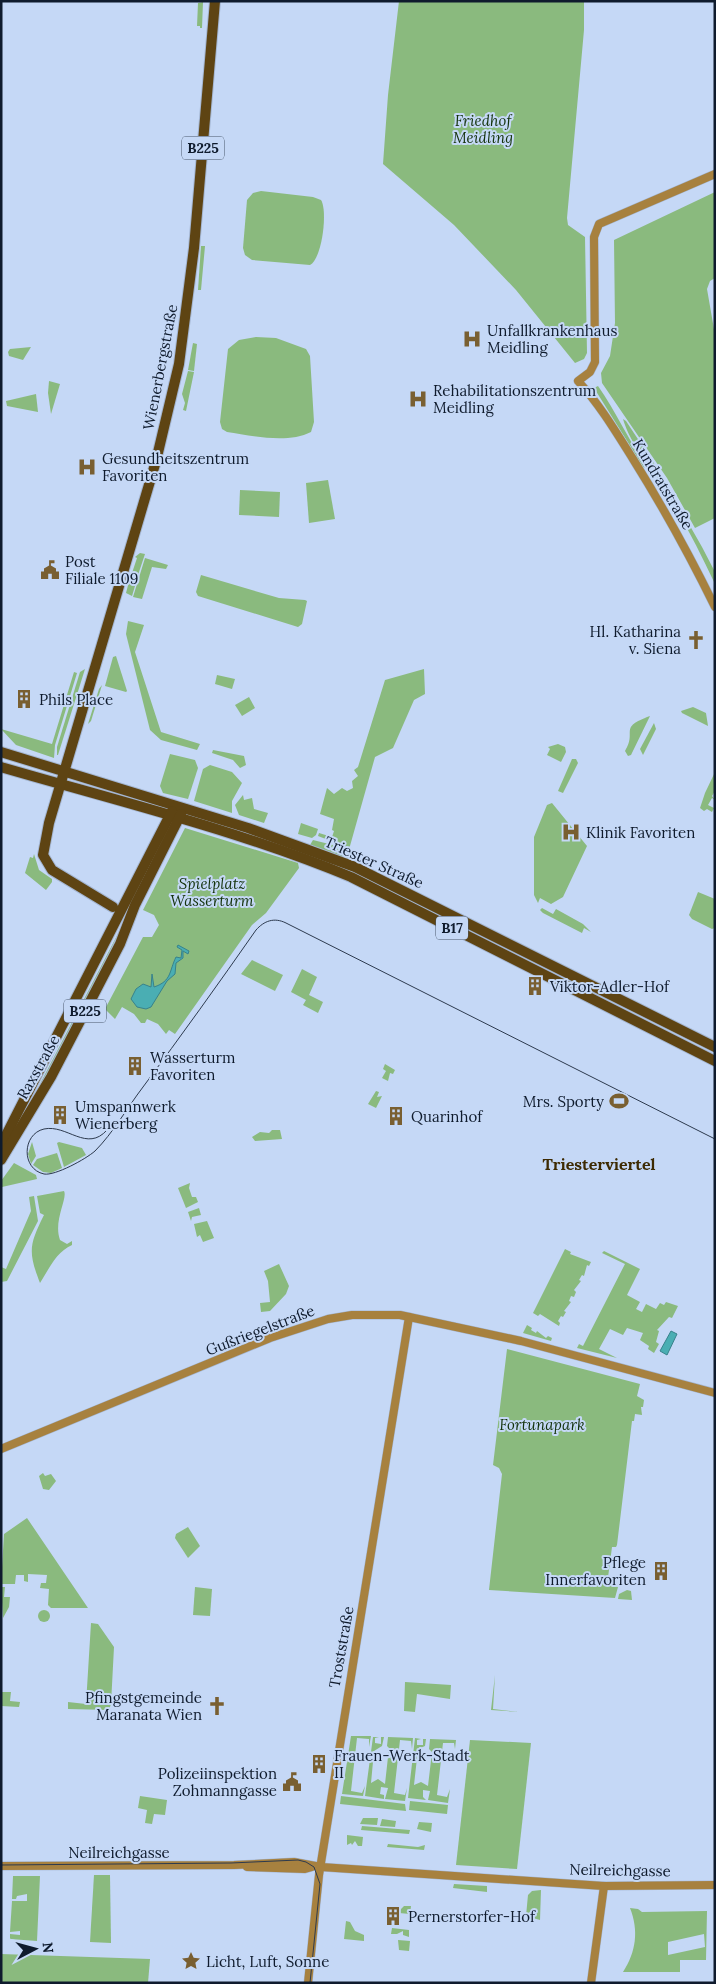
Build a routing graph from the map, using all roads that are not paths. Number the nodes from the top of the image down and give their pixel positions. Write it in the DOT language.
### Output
graph roads {
  1 [pos="215,1"];
  2 [pos="715,174"];
  3 [pos="715,607"];
  4 [pos="1,752"];
  5 [pos="1,767"];
  6 [pos="64,772"];
  7 [pos="60,784"];
  8 [pos="177,812"];
  9 [pos="130,906"];
  10 [pos="113,907"];
  11 [pos="116,923"];
  12 [pos="715,1048"];
  13 [pos="715,1061"];
  14 [pos="1,1145"];
  15 [pos="1,1160"];
  16 [pos="409,1317"];
  17 [pos="715,1393"];
  18 [pos="1,1449"];
  19 [pos="2,1866"];
  20 [pos="321,1868"];
  21 [pos="715,1885"];
  22 [pos="604,1886"];
  23 [pos="308,1983"];
  24 [pos="591,1983"];
  1 -- 6 [label="main road, Wienerbergstraße / B225"];
  2 -- 3 [label="street, Kundratstraße"];
  4 -- 6 [label="main road, Triester Straße / B17"];
  5 -- 7 [label="main road, Triester Straße / B17"];
  6 -- 7 [label="main road, Wienerbergstraße / B225"];
  6 -- 8 [label="main road, Triester Straße / B17"];
  7 -- 8 [label="main road, Triester Straße / B17"];
  7 -- 10 [label="main road, Wienerbergstraße"];
  8 -- 9 [label="main road, Raxstraße / B225"];
  8 -- 12 [label="main road, Triester Straße / B17"];
  8 -- 13 [label="main road, Triester Straße / B17"];
  9 -- 10 [label="main road"];
  9 -- 11 [label="main road, Raxstraße / B225"];
  9 -- 15 [label="main road, Raxstraße / B225"];
  10 -- 11 [label="main road"];
  11 -- 14 [label="main road, Raxstraße / B225"];
  16 -- 17 [label="street, Gußriegelstraße"];
  16 -- 18 [label="street, Gußriegelstraße"];
  16 -- 20 [label="street, Troststraße"];
  19 -- 20 [label="street, Neilreichgasse"];
  20 -- 22 [label="street, Neilreichgasse"];
  20 -- 23 [label="street, Troststraße"];
  21 -- 22 [label="street, Neilreichgasse"];
  22 -- 24 [label="street"];
}
